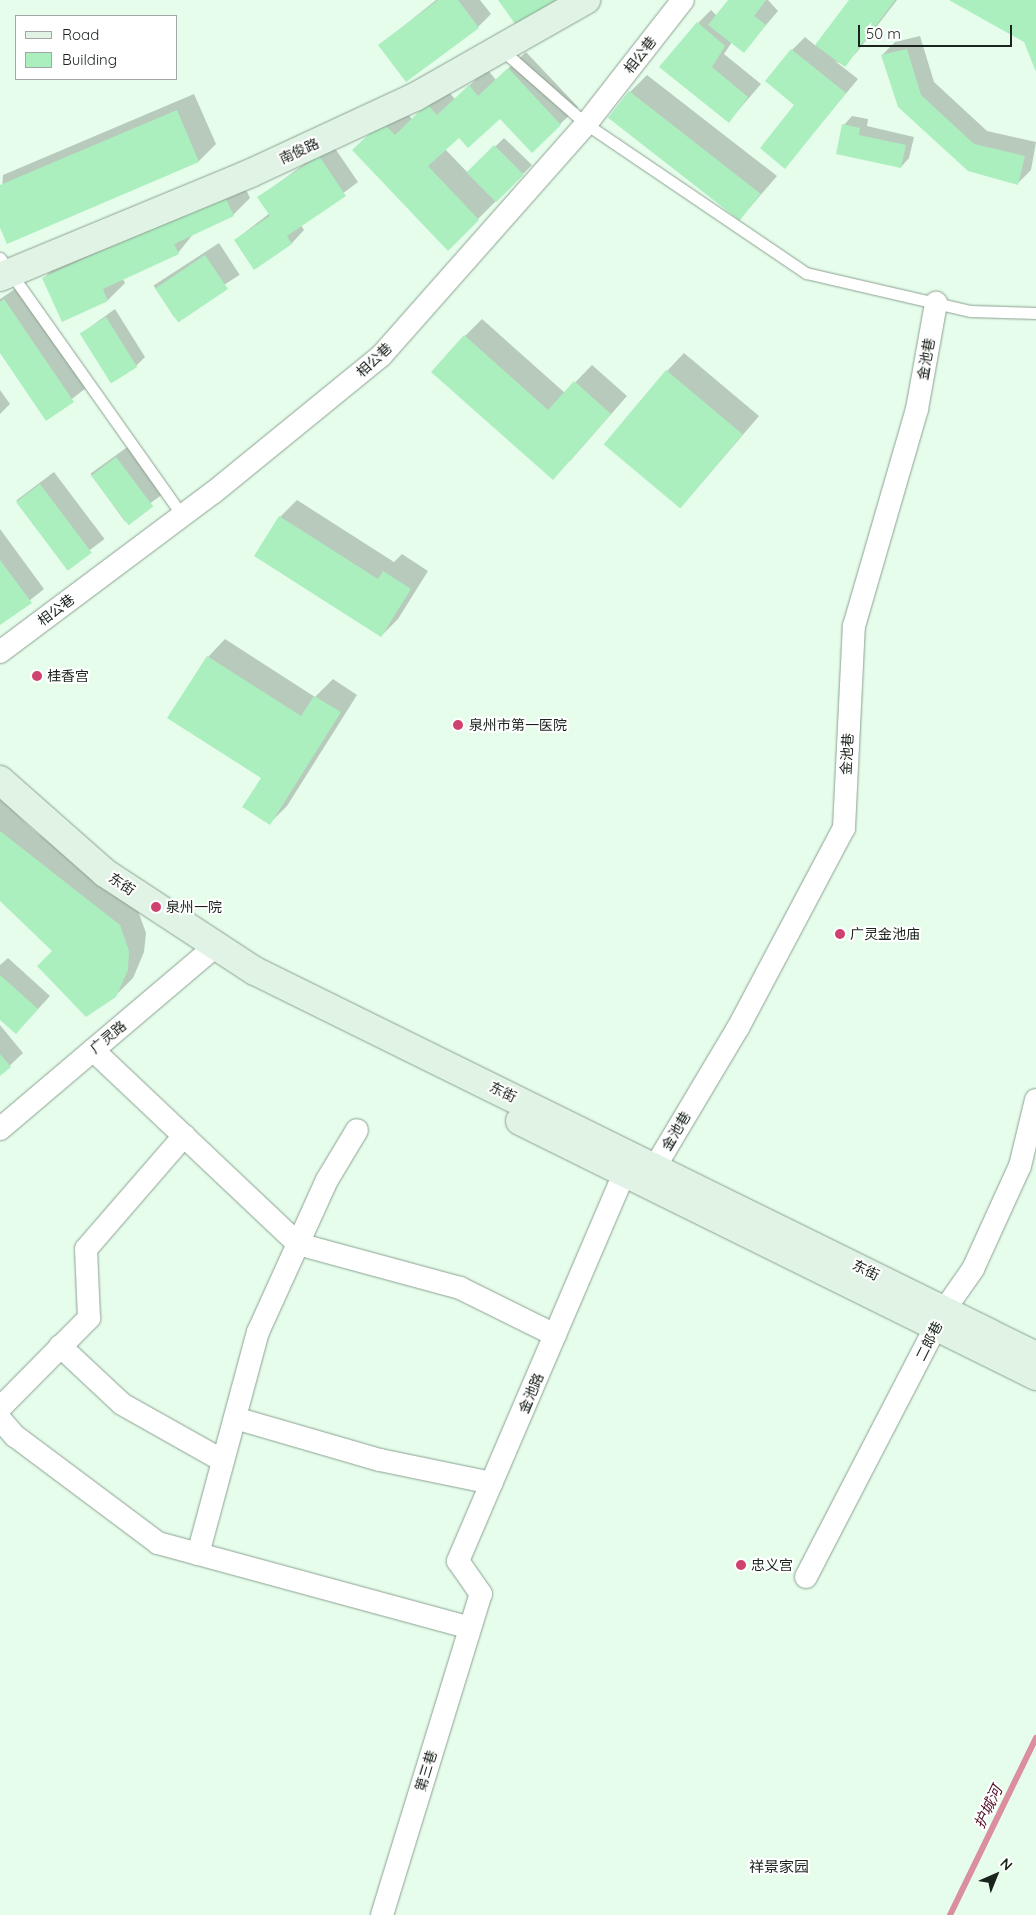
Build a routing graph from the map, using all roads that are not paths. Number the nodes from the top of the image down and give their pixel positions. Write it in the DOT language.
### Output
graph roads {
  1 [pos="586,0"];
  2 [pos="683,0"];
  3 [pos="502,50"];
  4 [pos="586,124"];
  5 [pos="3,269"];
  6 [pos="936,303"];
  7 [pos="1036,313"];
  8 [pos="182,515"];
  9 [pos="0,652"];
  10 [pos="0,780"];
  11 [pos="0,800"];
  12 [pos="210,951"];
  13 [pos="93,1050"];
  14 [pos="1036,1100"];
  15 [pos="0,1129"];
  16 [pos="357,1130"];
  17 [pos="184,1136"];
  18 [pos="637,1166"];
  19 [pos="298,1244"];
  20 [pos="941,1318"];
  21 [pos="555,1335"];
  22 [pos="60,1346"];
  23 [pos="1036,1356"];
  24 [pos="1036,1376"];
  25 [pos="0,1408"];
  26 [pos="0,1418"];
  27 [pos="235,1418"];
  28 [pos="223,1461"];
  29 [pos="492,1483"];
  30 [pos="198,1554"];
  31 [pos="806,1577"];
  32 [pos="470,1628"];
  33 [pos="382,1915"];
  1 -- 3 [label="main road, 南俊路"];
  2 -- 4 [label="street, 相公巷"];
  3 -- 4 [label="lane"];
  3 -- 5 [label="main road, 南俊路"];
  4 -- 6 [label="lane"];
  4 -- 8 [label="street, 相公巷"];
  5 -- 8 [label="lane"];
  6 -- 7 [label="lane"];
  6 -- 18 [label="street, 金池巷"];
  8 -- 9 [label="street, 相公巷"];
  10 -- 12 [label="main road, 东街"];
  11 -- 12 [label="main road, 东街"];
  12 -- 13 [label="street, 广灵路"];
  12 -- 18 [label="main road, 东街"];
  13 -- 15 [label="street, 广灵路"];
  13 -- 17 [label="street"];
  14 -- 20 [label="street, 二郎巷"];
  16 -- 19 [label="street"];
  17 -- 19 [label="street"];
  17 -- 22 [label="street"];
  18 -- 20 [label="main road, 东街"];
  18 -- 21 [label="street, 金池路"];
  19 -- 21 [label="street"];
  19 -- 27 [label="street"];
  20 -- 23 [label="main road, 东街"];
  20 -- 24 [label="main road, 东街"];
  20 -- 31 [label="street, 二郎巷"];
  21 -- 29 [label="street, 金池路"];
  22 -- 25 [label="street"];
  22 -- 28 [label="street"];
  26 -- 30 [label="street"];
  27 -- 28 [label="street"];
  27 -- 29 [label="street"];
  28 -- 30 [label="street"];
  29 -- 32 [label="street, 金池路"];
  30 -- 32 [label="street"];
  32 -- 33 [label="street, 第三巷"];
}
